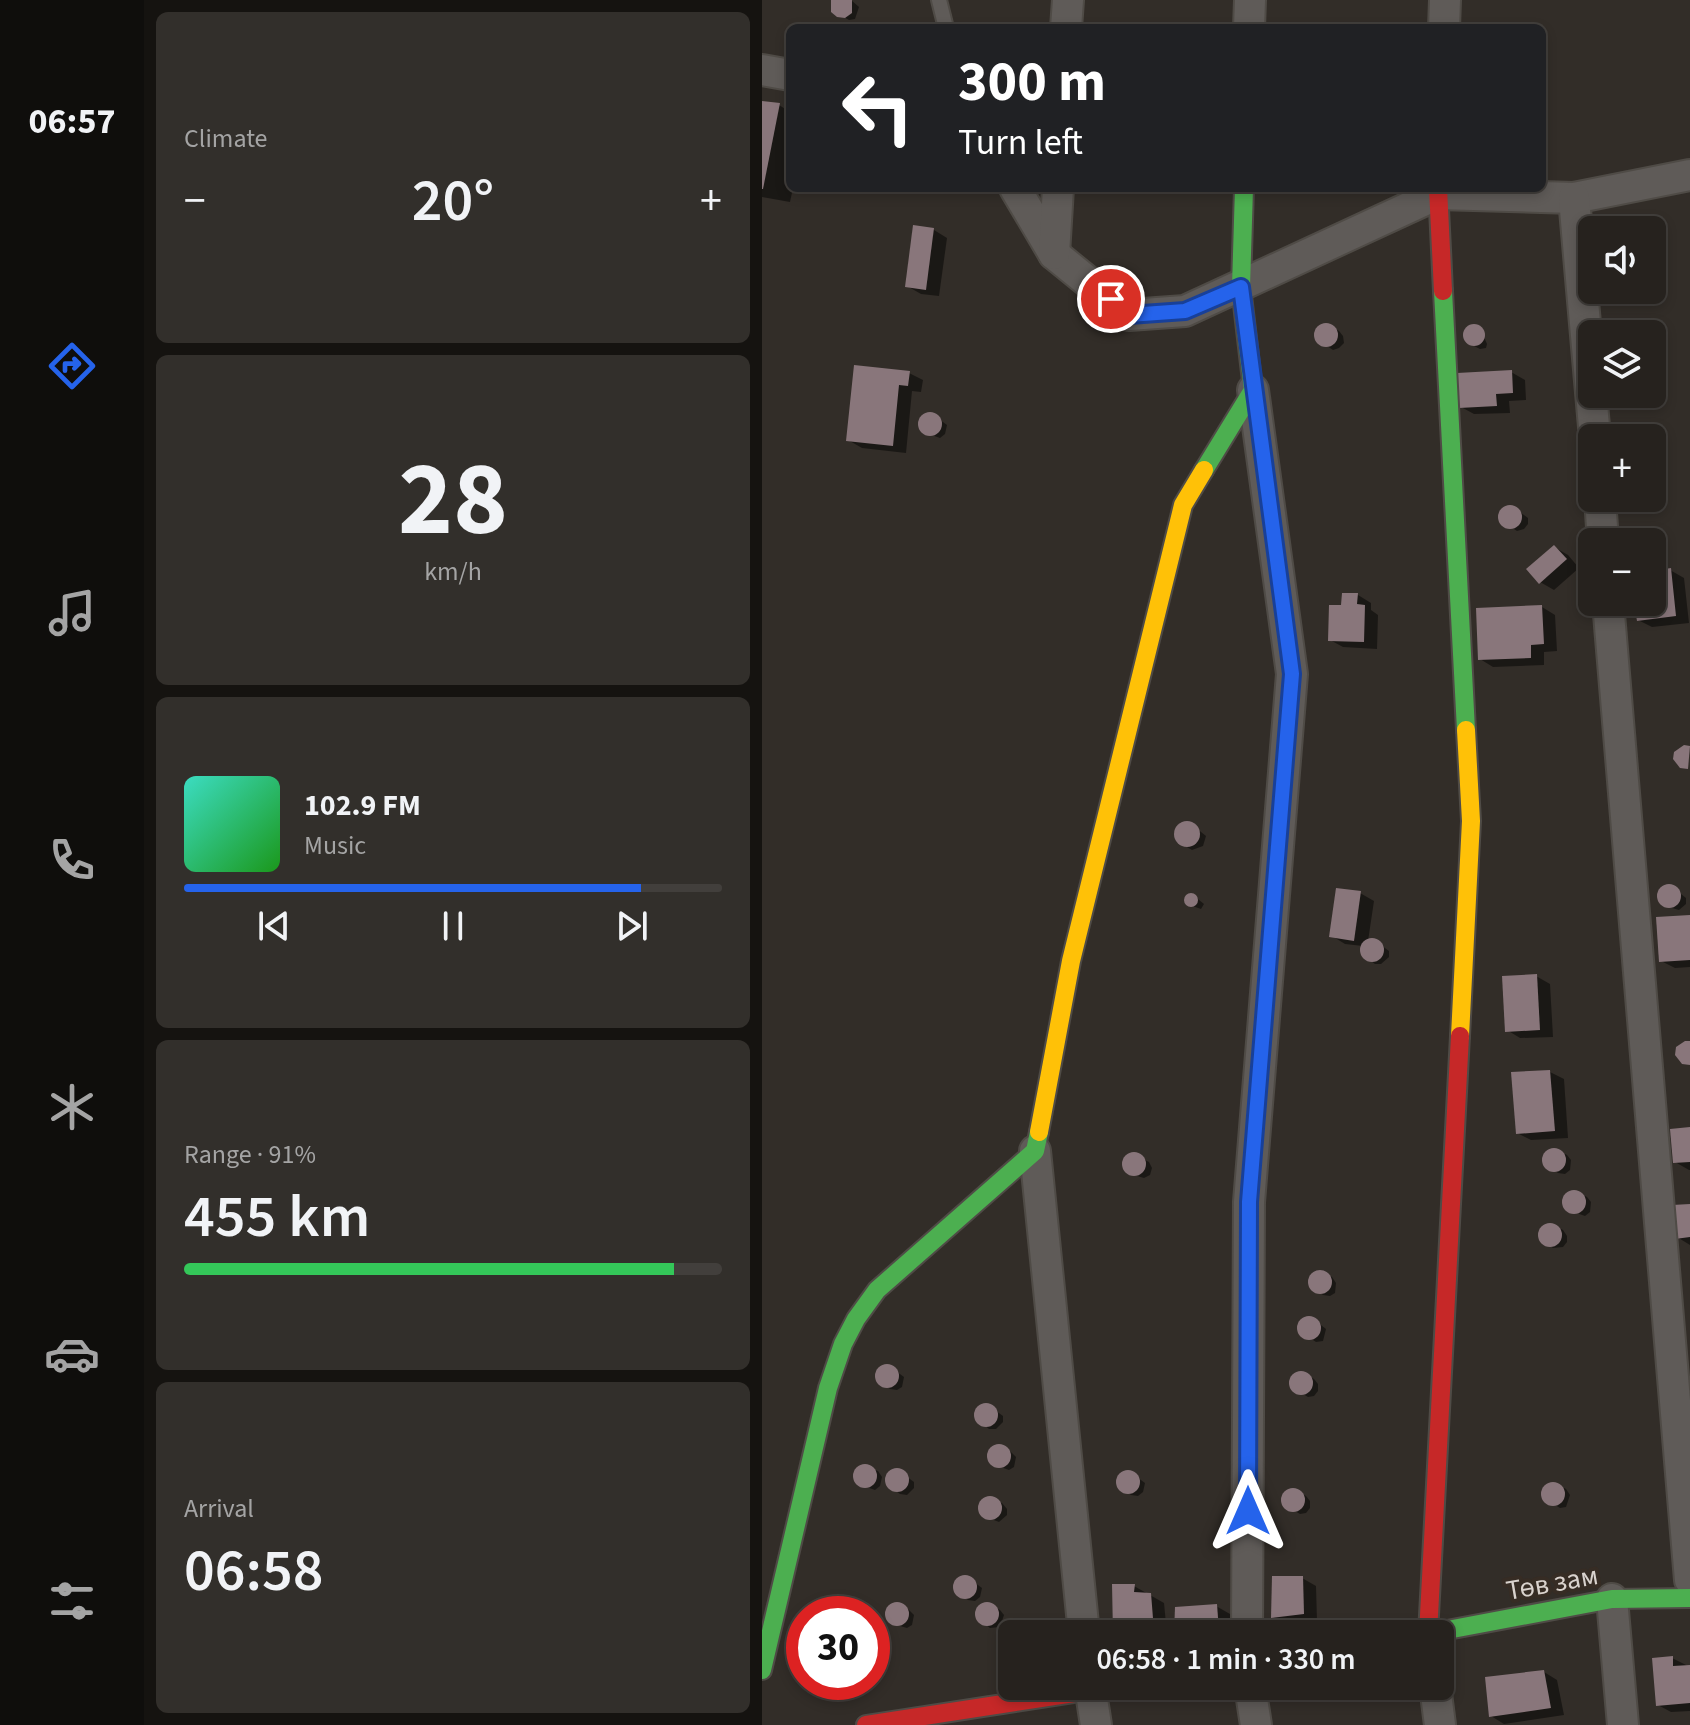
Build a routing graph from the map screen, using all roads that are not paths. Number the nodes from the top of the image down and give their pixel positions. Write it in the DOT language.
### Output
graph roads {
  1 [pos="939,0"];
  2 [pos="1068,0"];
  3 [pos="1250,0"];
  4 [pos="1445,0"];
  5 [pos="945,24"];
  6 [pos="1066,24"];
  7 [pos="1249,24"];
  8 [pos="1444,24"];
  9 [pos="762,70"];
  10 [pos="786,74"];
  11 [pos="1690,175"];
  12 [pos="1017,192"];
  13 [pos="1058,192"];
  14 [pos="1244,192"];
  15 [pos="1436,192"];
  16 [pos="1438,192"];
  17 [pos="1457,192"];
  18 [pos="1574,198"];
  19 [pos="1054,254"];
  20 [pos="1241,287"];
  21 [pos="1253,390"];
  22 [pos="1594,424"];
  23 [pos="1609,616"];
  24 [pos="1035,1151"];
  25 [pos="1690,1580"];
  26 [pos="1690,1598"];
  27 [pos="1612,1599"];
  28 [pos="1083,1620"];
  29 [pos="1247,1620"];
  30 [pos="1429,1620"];
  31 [pos="1454,1629"];
  32 [pos="762,1670"];
  33 [pos="1031,1700"];
  34 [pos="1092,1700"];
  35 [pos="1252,1700"];
  36 [pos="1437,1700"];
  37 [pos="927,1721"];
  38 [pos="866,1725"];
  39 [pos="1096,1725"];
  40 [pos="1256,1725"];
  41 [pos="1440,1725"];
  42 [pos="1623,1725"];
  1 -- 5 [label="lane"];
  2 -- 6 [label="street"];
  3 -- 7 [label="street"];
  4 -- 8 [label="street"];
  9 -- 10 [label="street"];
  11 -- 18 [label="street"];
  12 -- 19 [label="street"];
  13 -- 19 [label="street"];
  14 -- 20 [label="street"];
  15 -- 20 [label="street"];
  16 -- 30 [label="street"];
  17 -- 18 [label="street"];
  18 -- 22 [label="street"];
  19 -- 20 [label="street"];
  20 -- 21 [label="street"];
  21 -- 24 [label="street"];
  21 -- 29 [label="street"];
  23 -- 25 [label="street"];
  24 -- 28 [label="street"];
  24 -- 32 [label="street"];
  26 -- 27 [label="street, Төв зам"];
  27 -- 31 [label="street, Төв зам"];
  27 -- 42 [label="street"];
  33 -- 37 [label="street"];
  34 -- 39 [label="street"];
  35 -- 40 [label="street"];
  36 -- 41 [label="street"];
  37 -- 38 [label="street"];
}
